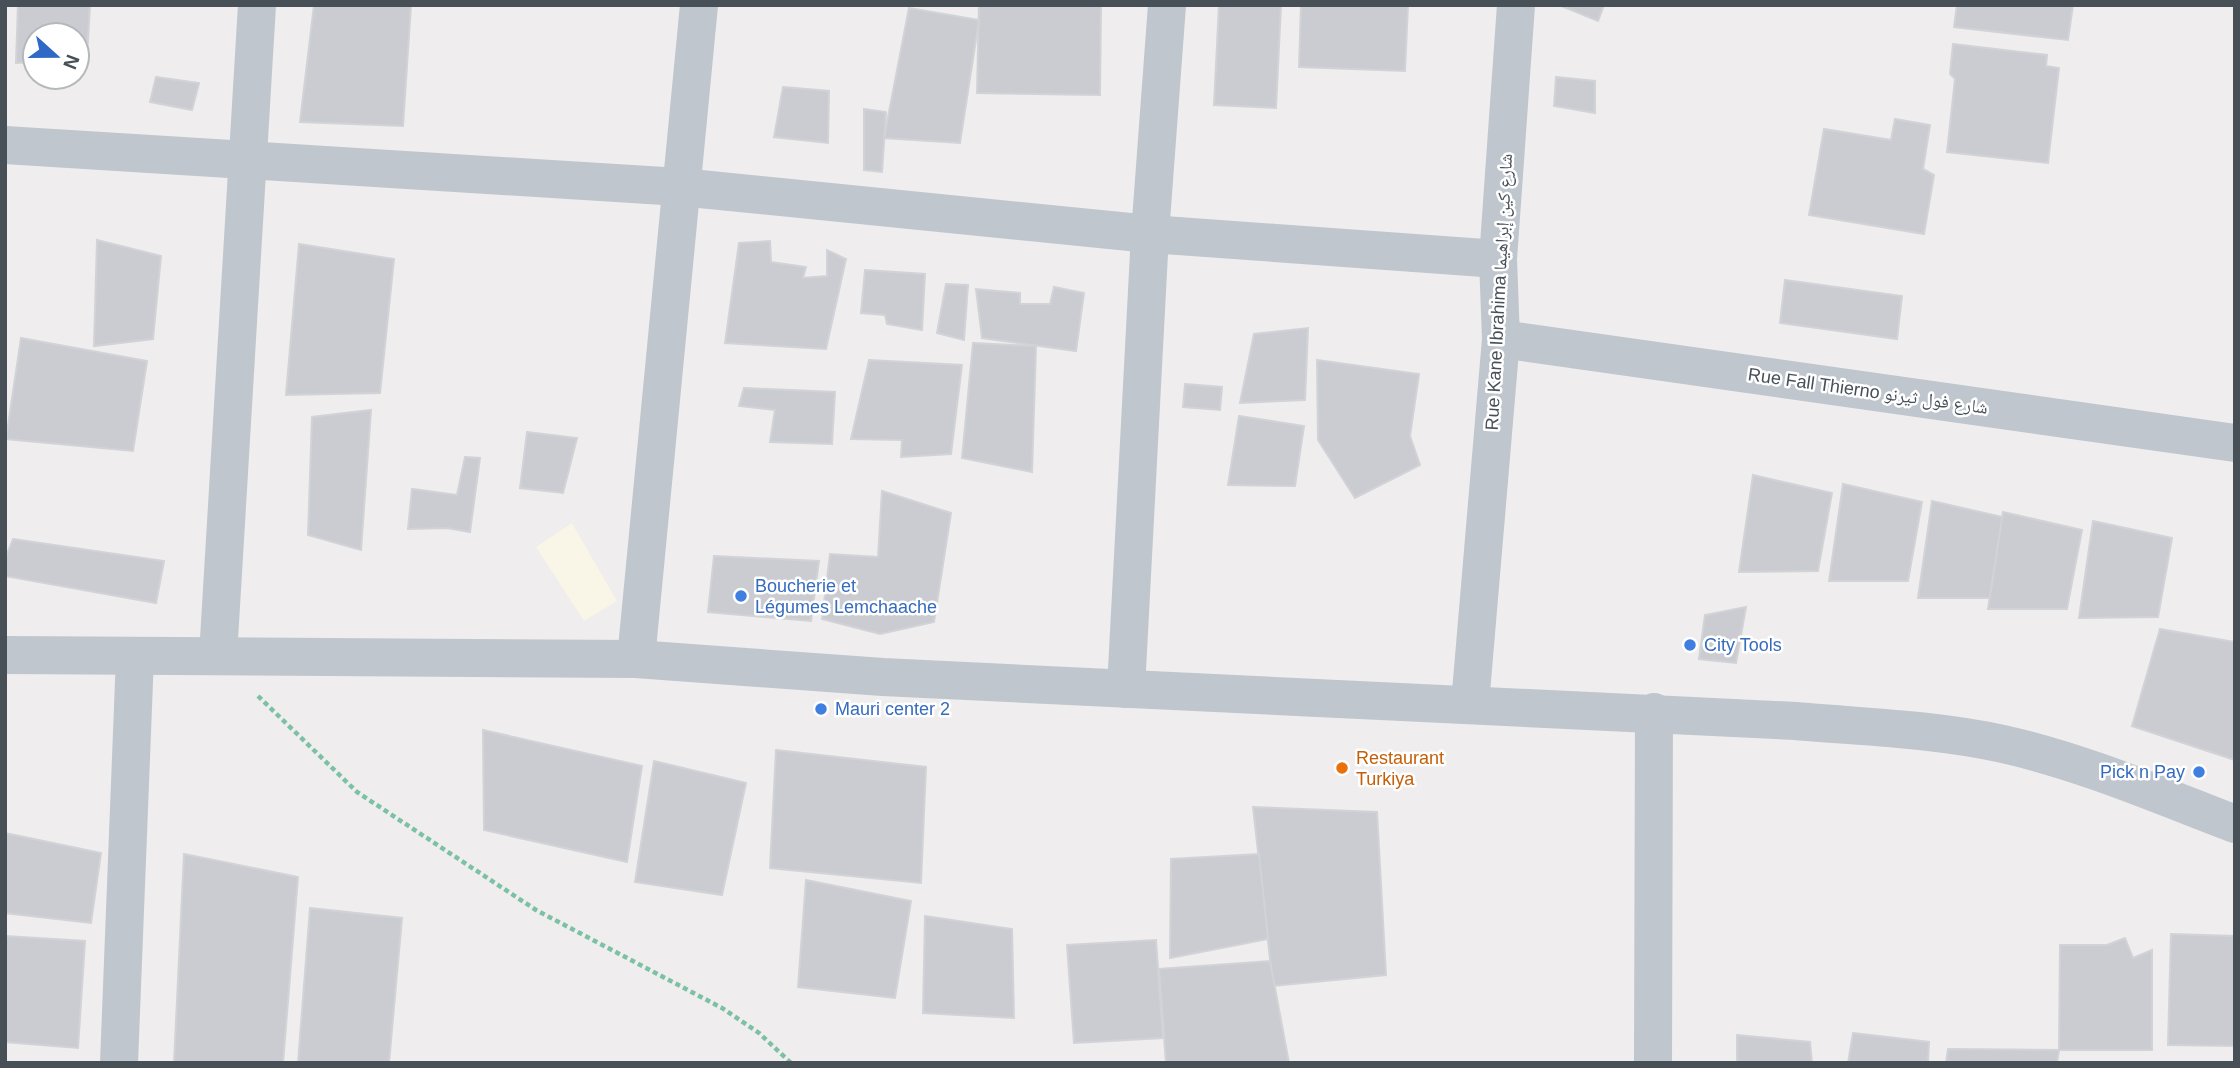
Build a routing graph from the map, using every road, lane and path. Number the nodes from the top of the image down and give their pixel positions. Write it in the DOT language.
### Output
graph roads {
  1 [pos="257,5"];
  2 [pos="699,5"];
  3 [pos="1167,5"];
  4 [pos="1516,5"];
  5 [pos="5,145"];
  6 [pos="248,162"];
  7 [pos="680,187"];
  8 [pos="1150,234"];
  9 [pos="1498,259"];
  10 [pos="1501,339"];
  11 [pos="2235,443"];
  12 [pos="5,655"];
  13 [pos="135,656"];
  14 [pos="218,656"];
  15 [pos="636,659"];
  16 [pos="1126,690"];
  17 [pos="1470,704"];
  18 [pos="1654,712"];
  19 [pos="2235,824"];
  20 [pos="119,1063"];
  21 [pos="791,1063"];
  22 [pos="1653,1063"];
  1 -- 6 [label="street"];
  2 -- 7 [label="street"];
  3 -- 8 [label="street"];
  4 -- 9 [label="street, Rue Kane Ibrahima شارع كين إبراهيما"];
  5 -- 6 [label="street"];
  6 -- 7 [label="street"];
  6 -- 14 [label="street"];
  7 -- 8 [label="street"];
  7 -- 15 [label="street"];
  8 -- 9 [label="street"];
  8 -- 16 [label="street"];
  9 -- 10 [label="street, Rue Kane Ibrahima شارع كين إبراهيما"];
  10 -- 11 [label="street, Rue Fall Thierno شارع فول ثيرنو"];
  10 -- 17 [label="street, Rue Kane Ibrahima شارع كين إبراهيما"];
  12 -- 13 [label="street"];
  13 -- 14 [label="street"];
  13 -- 20 [label="street"];
  14 -- 15 [label="street"];
  14 -- 21 [label="path"];
  15 -- 16 [label="street"];
  16 -- 17 [label="street"];
  17 -- 18 [label="street"];
  18 -- 19 [label="street"];
  18 -- 22 [label="street"];
}
